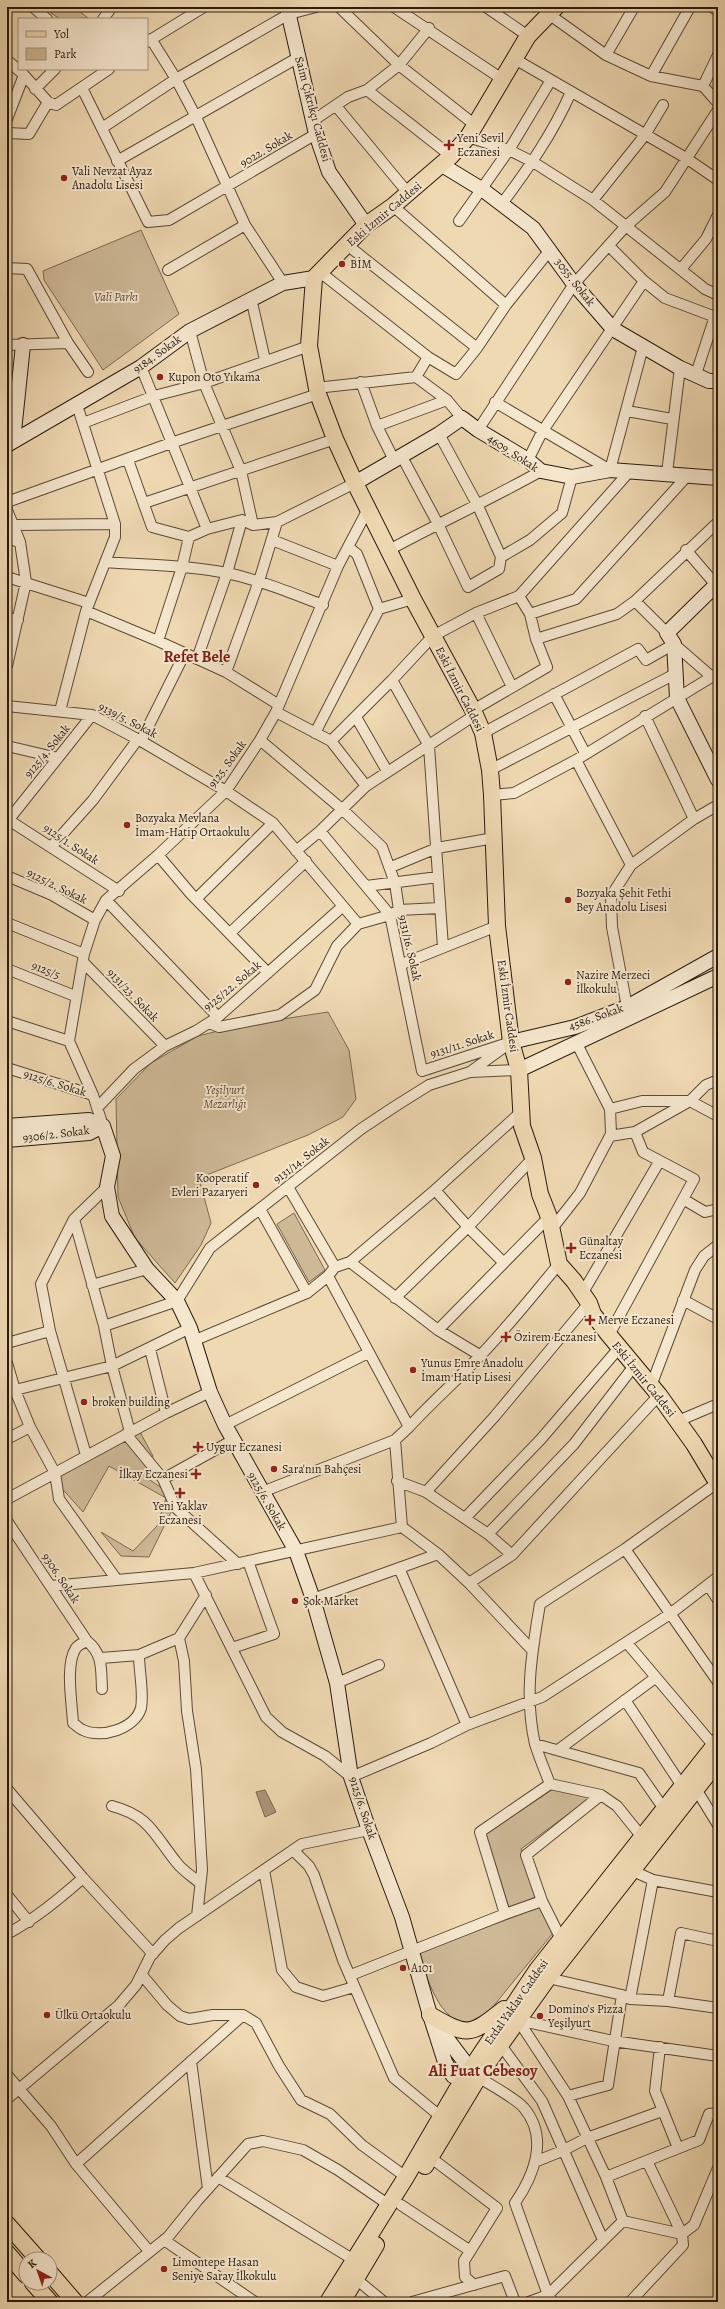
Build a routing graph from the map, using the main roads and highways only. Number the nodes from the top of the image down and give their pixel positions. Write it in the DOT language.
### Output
graph roads {
  1 [pos="288,10"];
  2 [pos="553,11"];
  3 [pos="447,161"];
  4 [pos="366,225"];
  5 [pos="317,275"];
  6 [pos="23,345"];
  7 [pos="718,381"];
  8 [pos="10,443"];
  9 [pos="718,478"];
  10 [pos="355,483"];
  11 [pos="717,584"];
  12 [pos="718,780"];
  13 [pos="718,956"];
  14 [pos="718,976"];
  15 [pos="511,1042"];
  16 [pos="519,1070"];
  17 [pos="7,1126"];
  18 [pos="103,1126"];
  19 [pos="7,1140"];
  20 [pos="718,1483"];
  21 [pos="717,1749"];
  22 [pos="689,1788"];
  23 [pos="515,2001"];
  24 [pos="430,2015"];
  25 [pos="468,2079"];
  26 [pos="395,2205"];
  27 [pos="7,2224"];
  28 [pos="7,2234"];
  29 [pos="22,2241"];
  30 [pos="31,2251"];
  31 [pos="8,2257"];
  32 [pos="18,2267"];
  33 [pos="58,2282"];
  34 [pos="40,2291"];
  35 [pos="50,2302"];
  36 [pos="75,2302"];
  37 [pos="328,2302"];
  38 [pos="342,2302"];
  1 -- 4 [label="main road, Saim Çıkrıkçı Caddesi"];
  2 -- 3 [label="main road, Eski İzmir Caddesi"];
  3 -- 4 [label="main road, Eski İzmir Caddesi"];
  3 -- 7 [label="main road, 3055. Sokak"];
  4 -- 5 [label="main road, Eski İzmir Caddesi"];
  5 -- 8 [label="main road, 9184. Sokak"];
  5 -- 10 [label="main road, Eski İzmir Caddesi"];
  6 -- 8 [label="main road"];
  9 -- 10 [label="main road, 4609. Sokak"];
  10 -- 15 [label="main road, Eski İzmir Caddesi"];
  11 -- 12 [label="main road"];
  13 -- 15 [label="main road, 4586. Sokak"];
  14 -- 16 [label="main road, 4586. Sokak"];
  15 -- 16 [label="main road, Eski İzmir Caddesi"];
  16 -- 20 [label="main road, Eski İzmir Caddesi"];
  17 -- 18 [label="main road, 9306/2. Sokak"];
  18 -- 19 [label="main road, 9306/2. Sokak"];
  18 -- 24 [label="main road, 9125/6. Sokak"];
  21 -- 22 [label="main road, Erdal Yaklav Caddesi"];
  22 -- 23 [label="main road, Erdal Yaklav Caddesi"];
  22 -- 25 [label="main road, Erdal Yaklav Caddesi"];
  23 -- 24 [label="main road"];
  23 -- 25 [label="main road, Erdal Yaklav Caddesi"];
  24 -- 25 [label="main road, 9125/6. Sokak"];
  24 -- 25 [label="main road, 9125/6. Sokak"];
  25 -- 26 [label="main road, Erdal Yaklav Caddesi"];
  25 -- 26 [label="main road, Erdal Yaklav Caddesi"];
  26 -- 37 [label="main road, Erdal Yaklav Caddesi"];
  26 -- 38 [label="main road, Erdal Yaklav Caddesi"];
  27 -- 29 [label="main road"];
  28 -- 29 [label="main road"];
  29 -- 30 [label="main road"];
  31 -- 32 [label="main road"];
  33 -- 36 [label="main road"];
  34 -- 35 [label="main road"];
}
